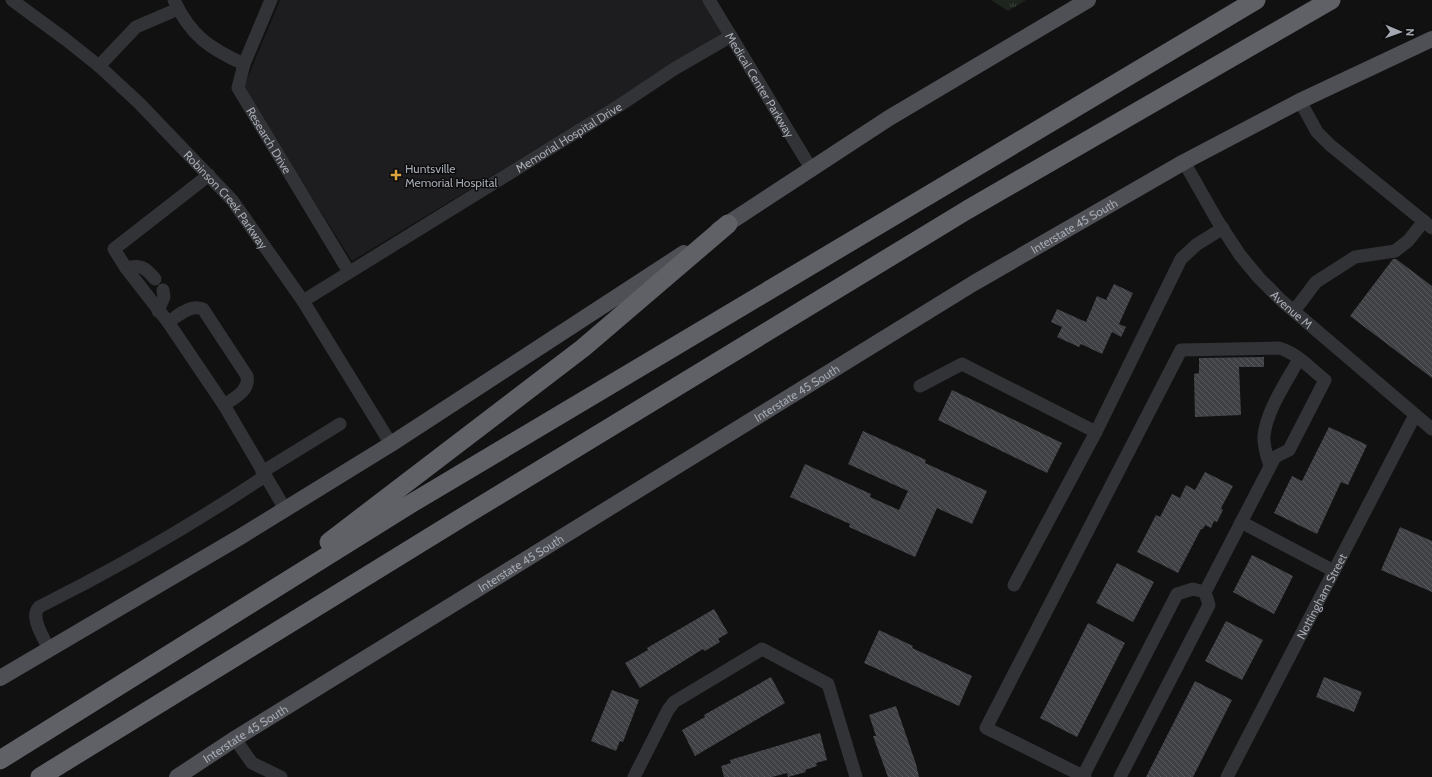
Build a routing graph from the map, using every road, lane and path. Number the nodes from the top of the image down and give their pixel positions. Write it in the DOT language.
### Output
graph roads {
  1 [pos="12,0"];
  2 [pos="271,0"];
  3 [pos="709,0"];
  4 [pos="1088,0"];
  5 [pos="1256,0"];
  6 [pos="1331,0"];
  7 [pos="176,5"];
  8 [pos="731,36"];
  9 [pos="1432,39"];
  10 [pos="244,64"];
  11 [pos="99,66"];
  12 [pos="1300,101"];
  13 [pos="1184,162"];
  14 [pos="812,170"];
  15 [pos="209,175"];
  16 [pos="728,224"];
  17 [pos="1428,224"];
  18 [pos="1223,228"];
  19 [pos="126,268"];
  20 [pos="348,272"];
  21 [pos="155,278"];
  22 [pos="163,290"];
  23 [pos="303,301"];
  24 [pos="158,311"];
  25 [pos="1294,311"];
  26 [pos="168,322"];
  27 [pos="1299,359"];
  28 [pos="920,386"];
  29 [pos="224,405"];
  30 [pos="1415,415"];
  31 [pos="340,424"];
  32 [pos="1432,429"];
  33 [pos="1096,432"];
  34 [pos="391,444"];
  35 [pos="1270,466"];
  36 [pos="264,474"];
  37 [pos="285,509"];
  38 [pos="1241,522"];
  39 [pos="1334,571"];
  40 [pos="1014,585"];
  41 [pos="1205,592"];
  42 [pos="49,649"];
  43 [pos="0,678"];
  44 [pos="40,735"];
  45 [pos="235,739"];
  46 [pos="0,760"];
  47 [pos="262,774"];
  48 [pos="40,777"];
  49 [pos="177,777"];
  50 [pos="281,777"];
  51 [pos="634,777"];
  52 [pos="856,777"];
  53 [pos="1084,777"];
  54 [pos="1120,777"];
  55 [pos="1227,777"];
  1 -- 11 [label="street, Robinson Creek Parkway"];
  2 -- 10 [label="street, Research Drive"];
  3 -- 8 [label="street, Medical Center Parkway"];
  4 -- 14 [label="main road"];
  5 -- 44 [label="highway"];
  6 -- 48 [label="highway"];
  7 -- 10 [label="street"];
  7 -- 11 [label="street"];
  8 -- 14 [label="street, Medical Center Parkway"];
  8 -- 20 [label="street, Memorial Hospital Drive"];
  9 -- 12 [label="main road, Interstate 45 South"];
  10 -- 20 [label="street, Research Drive"];
  11 -- 15 [label="street, Robinson Creek Parkway"];
  12 -- 13 [label="main road, Interstate 45 South"];
  12 -- 17 [label="street"];
  13 -- 18 [label="street, Avenue M"];
  13 -- 45 [label="main road, Interstate 45 South"];
  14 -- 16 [label="main road"];
  15 -- 19 [label="street"];
  15 -- 23 [label="street, Robinson Creek Parkway"];
  16 -- 34 [label="main road"];
  16 -- 44 [label="highway"];
  17 -- 25 [label="street"];
  18 -- 25 [label="street, Avenue M"];
  18 -- 33 [label="street"];
  19 -- 21 [label="street"];
  19 -- 24 [label="street"];
  20 -- 23 [label="street, Memorial Hospital Drive"];
  22 -- 24 [label="street"];
  23 -- 34 [label="street, Robinson Creek Parkway"];
  24 -- 26 [label="street"];
  25 -- 30 [label="street, Avenue M"];
  26 -- 29 [label="street"];
  26 -- 29 [label="street"];
  27 -- 35 [label="street"];
  27 -- 35 [label="street"];
  27 -- 53 [label="street"];
  28 -- 33 [label="street"];
  29 -- 36 [label="street"];
  30 -- 32 [label="street, Avenue M"];
  30 -- 39 [label="street, Nottingham Street"];
  31 -- 36 [label="street"];
  33 -- 40 [label="street"];
  34 -- 37 [label="main road"];
  35 -- 38 [label="street"];
  36 -- 37 [label="street"];
  36 -- 42 [label="street"];
  37 -- 42 [label="main road"];
  38 -- 39 [label="street"];
  38 -- 41 [label="street"];
  39 -- 55 [label="street, Nottingham Street"];
  41 -- 53 [label="street"];
  41 -- 54 [label="street"];
  42 -- 43 [label="main road"];
  44 -- 46 [label="highway"];
  45 -- 47 [label="street"];
  45 -- 49 [label="main road, Interstate 45 South"];
  47 -- 50 [label="street"];
  51 -- 52 [label="street"];
}
